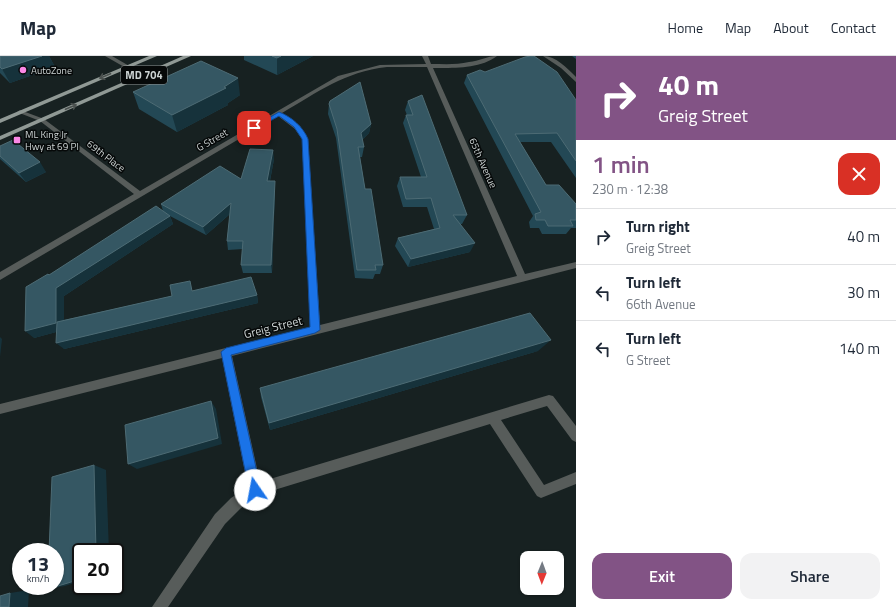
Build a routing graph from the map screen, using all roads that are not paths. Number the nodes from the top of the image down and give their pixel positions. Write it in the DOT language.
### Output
graph roads {
  1 [pos="110,56"];
  2 [pos="154,56"];
  3 [pos="188,56"];
  4 [pos="426,56"];
  5 [pos="494,56"];
  6 [pos="546,56"];
  7 [pos="430,65"];
  8 [pos="128,67"];
  9 [pos="576,80"];
  10 [pos="20,112"];
  11 [pos="279,114"];
  12 [pos="42,120"];
  13 [pos="0,121"];
  14 [pos="0,138"];
  15 [pos="139,194"];
  16 [pos="576,265"];
  17 [pos="0,276"];
  18 [pos="523,279"];
  19 [pos="315,330"];
  20 [pos="226,352"];
  21 [pos="0,409"];
  22 [pos="492,417"];
  23 [pos="576,436"];
  24 [pos="576,478"];
  25 [pos="255,490"];
  26 [pos="159,607"];
  1 -- 8 [label="street"];
  2 -- 8 [label="main road, MD 704"];
  12 -- 3 [label="main road, MD 704, one-way"];
  4 -- 7 [label="street, 65th Avenue"];
  5 -- 7 [label="street, G Street"];
  6 -- 9 [label="street"];
  7 -- 11 [label="street, G Street"];
  7 -- 18 [label="street, 65th Avenue"];
  8 -- 10 [label="main road, MD 704, one-way"];
  10 -- 12 [label="street, 69th Place"];
  10 -- 13 [label="main road, MD 704"];
  11 -- 15 [label="street, G Street"];
  11 -- 19 [label="street"];
  12 -- 14 [label="main road, MD 704"];
  12 -- 15 [label="street, 69th Place"];
  15 -- 17 [label="street, G Street"];
  16 -- 18 [label="street, Greig Street"];
  18 -- 19 [label="street, Greig Street"];
  19 -- 20 [label="street, Greig Street"];
  20 -- 21 [label="street, Greig Street"];
  20 -- 25 [label="street"];
  22 -- 23 [label="street"];
  22 -- 24 [label="street"];
  22 -- 25 [label="street"];
  25 -- 26 [label="street"];
}
